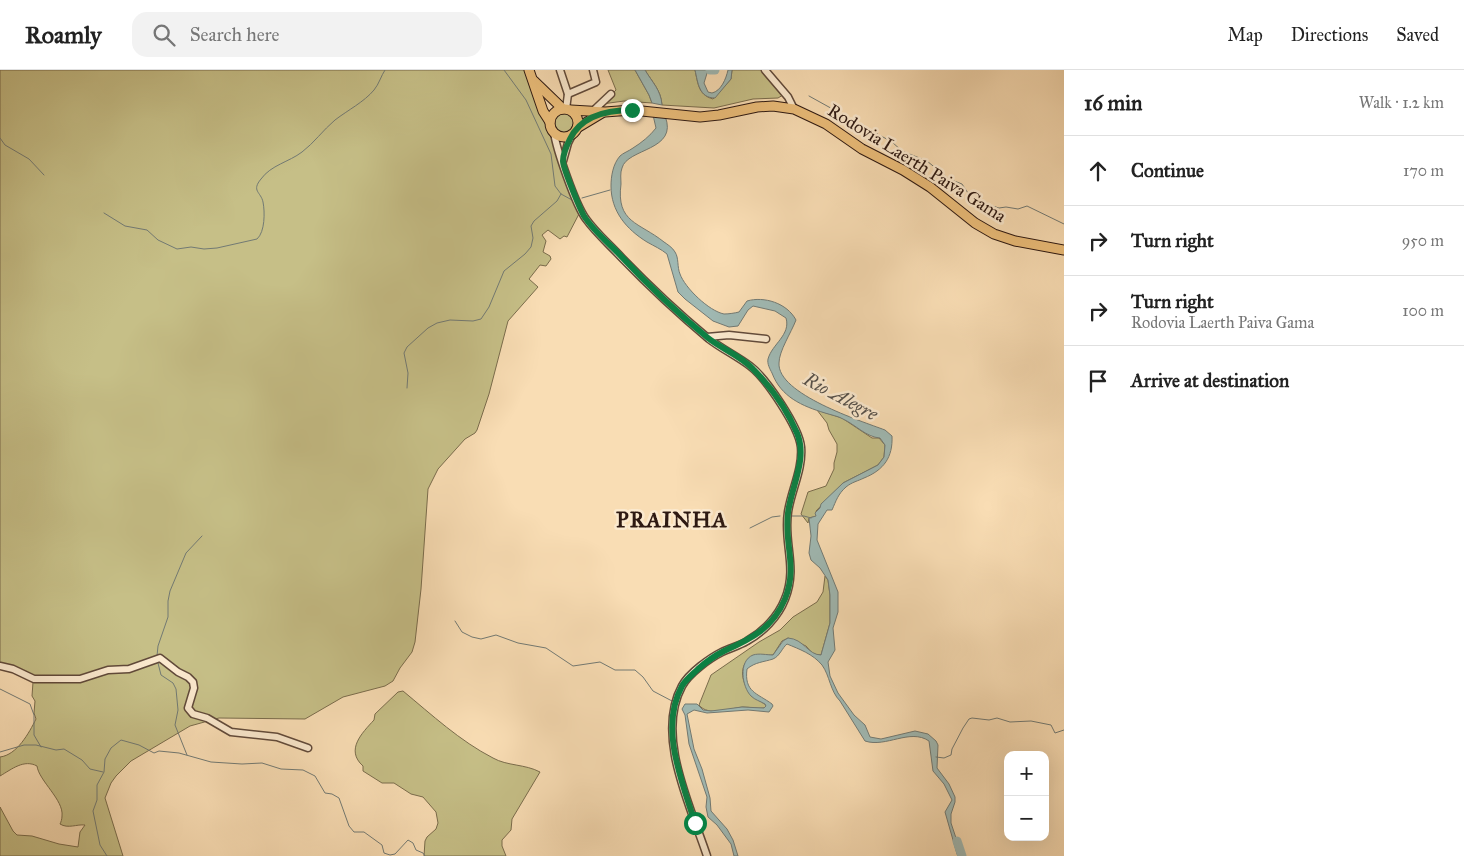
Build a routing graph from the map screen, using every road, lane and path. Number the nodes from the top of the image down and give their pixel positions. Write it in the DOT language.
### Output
graph roads {
  1 [pos="560,70"];
  2 [pos="593,70"];
  3 [pos="765,70"];
  4 [pos="530,74"];
  5 [pos="568,94"];
  6 [pos="611,94"];
  7 [pos="567,109"];
  8 [pos="794,109"];
  9 [pos="593,111"];
  10 [pos="605,112"];
  11 [pos="550,122"];
  12 [pos="575,130"];
  13 [pos="554,132"];
  14 [pos="563,162"];
  15 [pos="1064,250"];
  16 [pos="707,337"];
  17 [pos="766,339"];
  18 [pos="0,666"];
  19 [pos="308,748"];
  20 [pos="707,856"];
  1 -- 5 [label="street"];
  2 -- 5 [label="street"];
  3 -- 8 [label="street"];
  4 -- 7 [label="main road"];
  4 -- 11 [label="main road"];
  5 -- 7 [label="street"];
  6 -- 9 [label="street"];
  7 -- 9 [label="main road, Rodovia Laerth Paiva Gama"];
  7 -- 11 [label="main road"];
  7 -- 12 [label="main road"];
  8 -- 10 [label="main road, Rodovia Laerth Paiva Gama"];
  8 -- 15 [label="main road, Rodovia Laerth Paiva Gama"];
  9 -- 10 [label="main road, Rodovia Laerth Paiva Gama"];
  10 -- 12 [label="main road, Rodovia Laerth Paiva Gama"];
  11 -- 13 [label="main road"];
  12 -- 13 [label="main road"];
  12 -- 14 [label="street"];
  13 -- 14 [label="street"];
  14 -- 16 [label="street"];
  16 -- 17 [label="street"];
  16 -- 20 [label="street"];
  18 -- 19 [label="street"];
}
